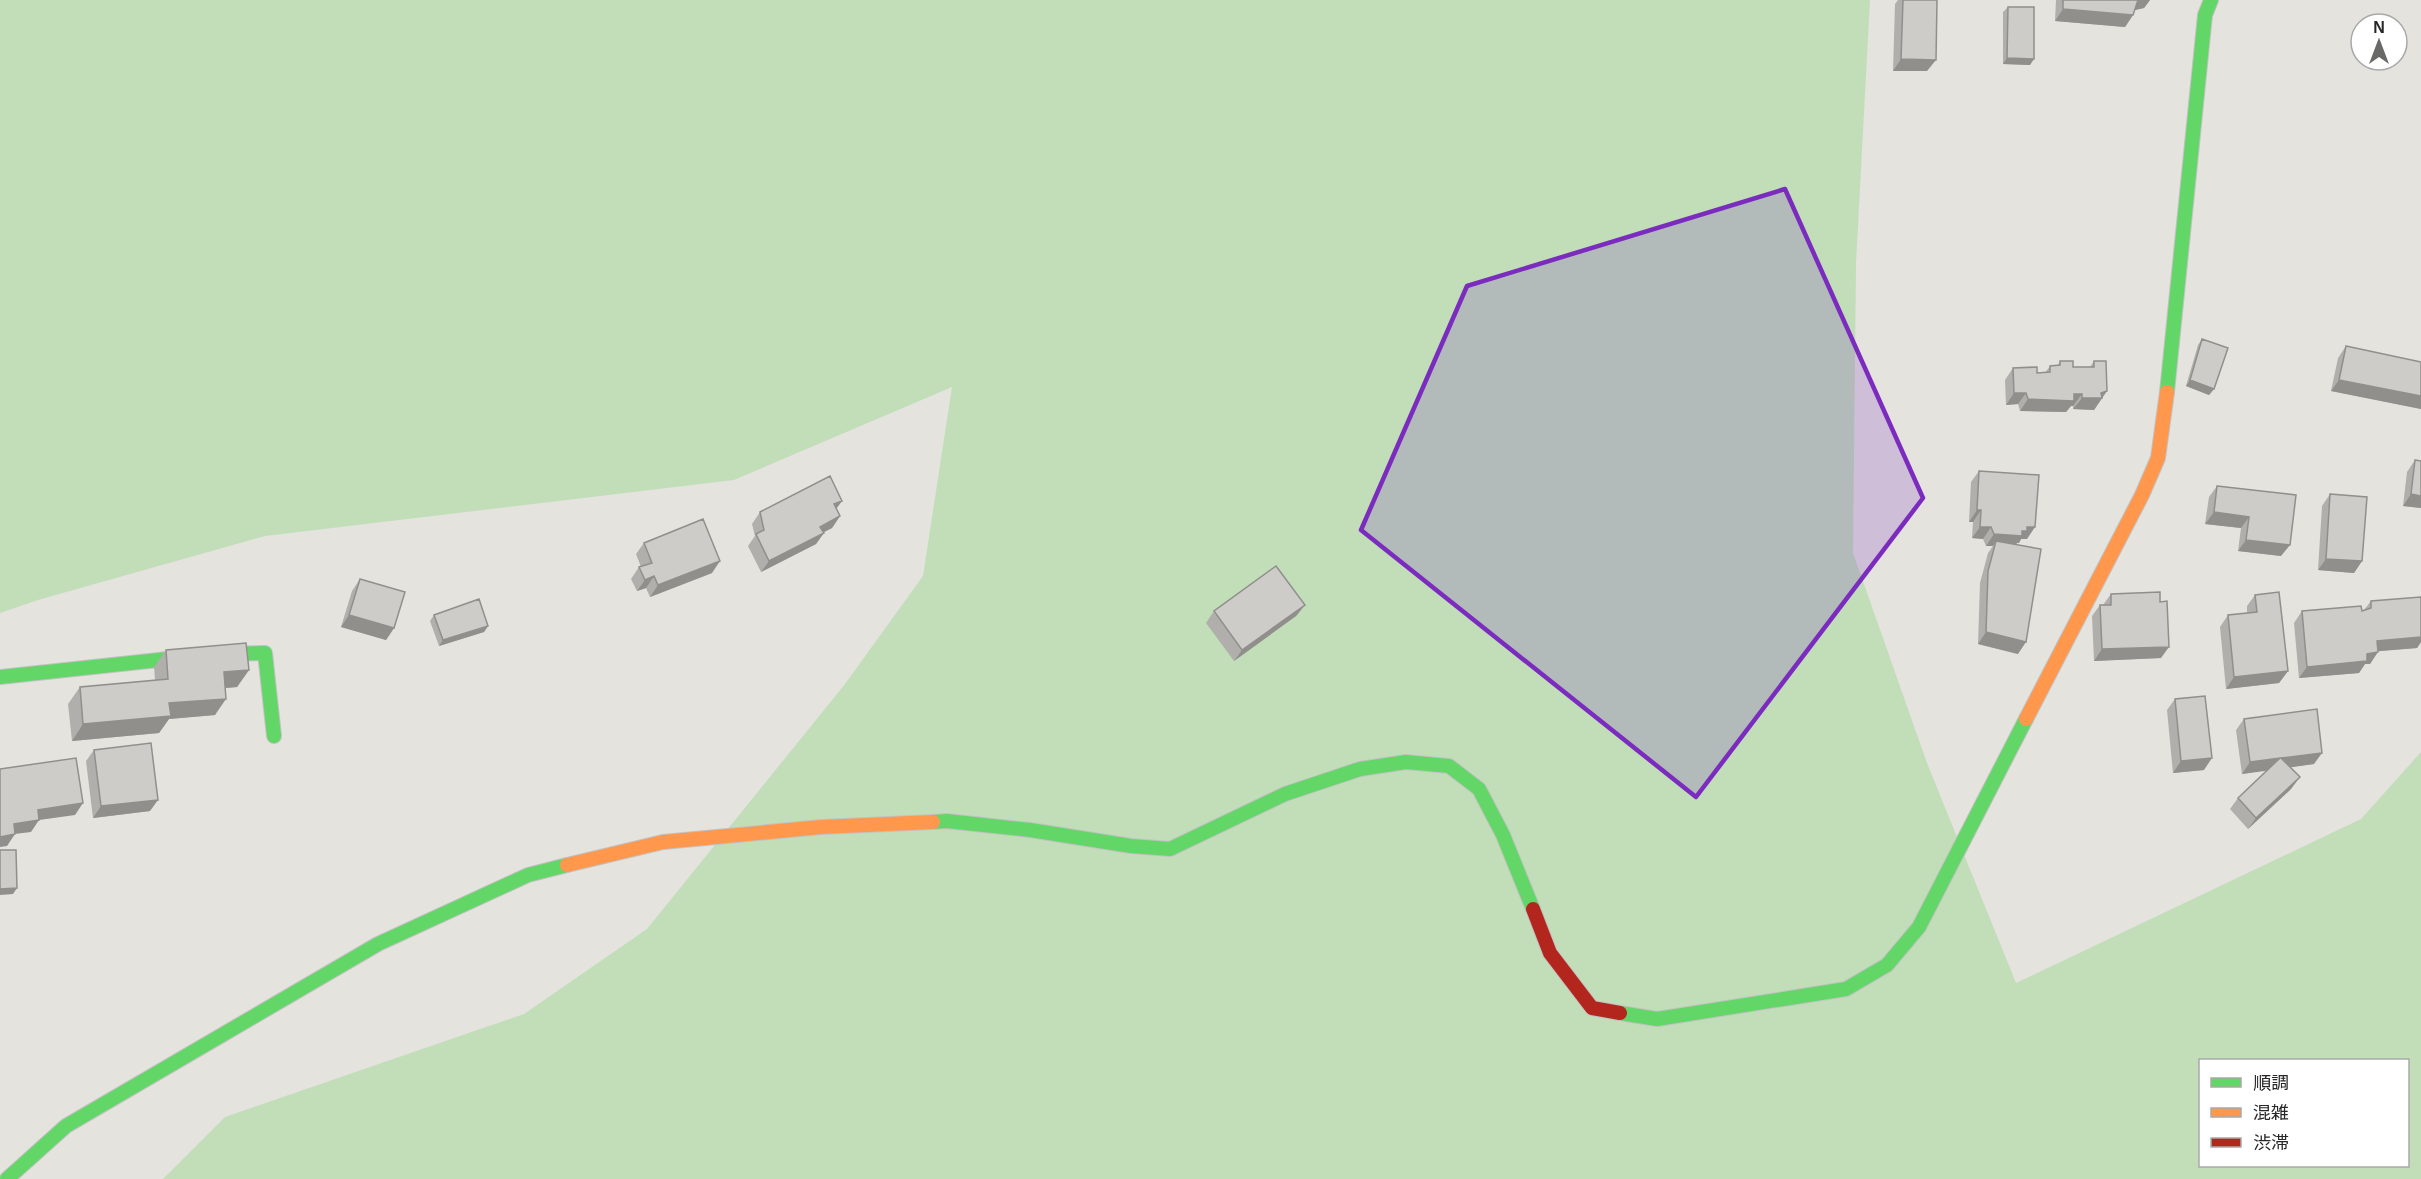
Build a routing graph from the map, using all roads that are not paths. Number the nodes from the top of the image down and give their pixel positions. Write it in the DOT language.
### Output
graph roads {
  1 [pos="2211,0"];
  2 [pos="0,677"];
  3 [pos="274,736"];
  4 [pos="7,1179"];
  1 -- 4 [label="street"];
  2 -- 3 [label="street"];
}
